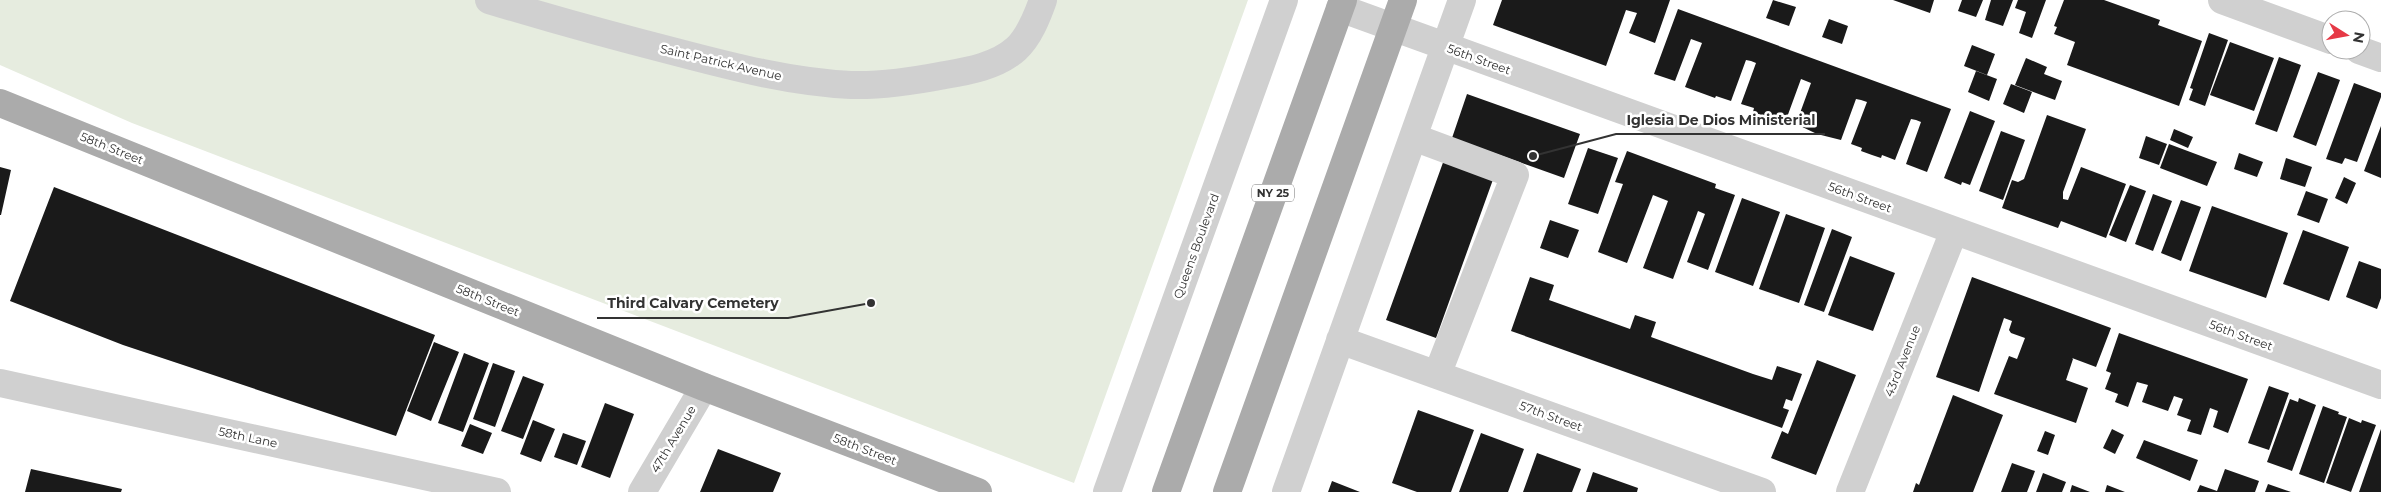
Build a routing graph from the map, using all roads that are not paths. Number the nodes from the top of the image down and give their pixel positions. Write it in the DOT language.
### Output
graph roads {
  1 [pos="490,0"];
  2 [pos="1043,0"];
  3 [pos="1284,0"];
  4 [pos="1403,0"];
  5 [pos="1462,0"];
  6 [pos="2222,0"];
  7 [pos="1341,4"];
  8 [pos="1393,28"];
  9 [pos="2321,36"];
  10 [pos="1445,47"];
  11 [pos="0,103"];
  12 [pos="1413,137"];
  13 [pos="1954,231"];
  14 [pos="1340,340"];
  15 [pos="1437,375"];
  16 [pos="0,383"];
  17 [pos="2381,385"];
  18 [pos="704,387"];
  19 [pos="497,492"];
  20 [pos="642,492"];
  21 [pos="978,492"];
  22 [pos="1107,492"];
  23 [pos="1166,492"];
  24 [pos="1227,492"];
  25 [pos="1286,492"];
  26 [pos="1762,492"];
  27 [pos="1850,492"];
  1 -- 2 [label="street, Saint Patrick Avenue"];
  3 -- 22 [label="street, Queens Boulevard"];
  4 -- 8 [label="main road"];
  5 -- 10 [label="street"];
  6 -- 9 [label="street"];
  7 -- 8 [label="street, 56th Street"];
  7 -- 23 [label="main road, NY 25"];
  8 -- 10 [label="street, 56th Street"];
  8 -- 24 [label="main road"];
  10 -- 12 [label="street"];
  10 -- 13 [label="street, 56th Street"];
  11 -- 18 [label="main road, 58th Street"];
  12 -- 14 [label="street"];
  12 -- 15 [label="street"];
  13 -- 17 [label="street, 56th Street"];
  13 -- 27 [label="street, 43rd Avenue"];
  14 -- 15 [label="street, 57th Street"];
  14 -- 25 [label="street"];
  15 -- 26 [label="street, 57th Street"];
  16 -- 19 [label="street, 58th Lane"];
  18 -- 20 [label="street, 47th Avenue"];
  18 -- 21 [label="main road, 58th Street"];
}
